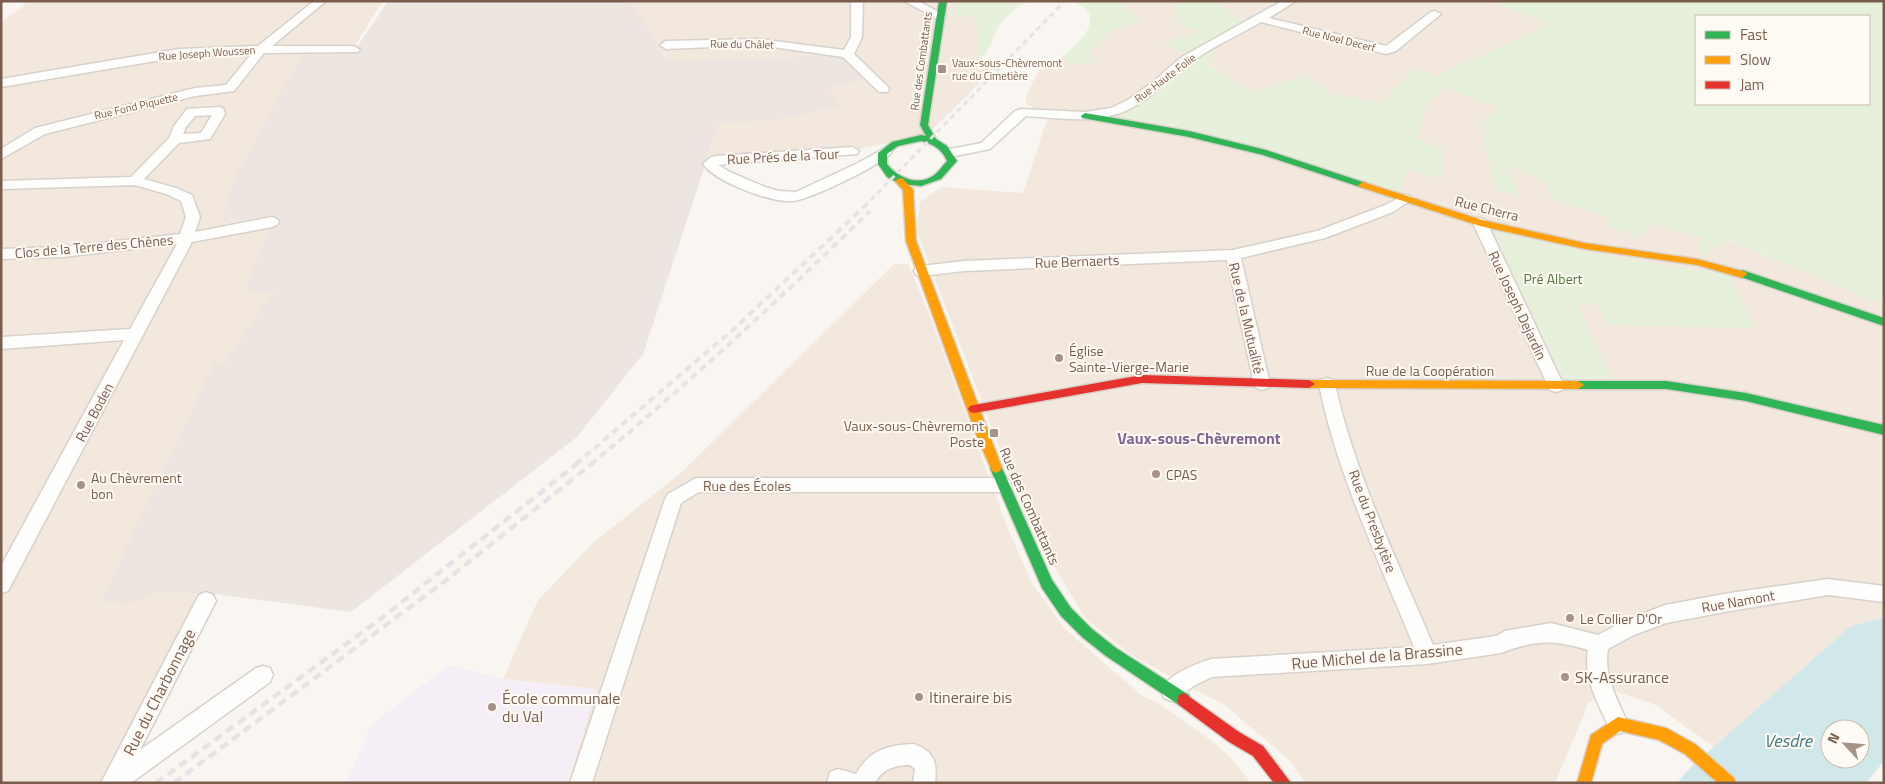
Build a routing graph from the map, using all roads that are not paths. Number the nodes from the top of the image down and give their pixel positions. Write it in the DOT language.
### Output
graph roads {
  1 [pos="321,1"];
  2 [pos="857,1"];
  3 [pos="909,1"];
  4 [pos="943,1"];
  5 [pos="1292,1"];
  6 [pos="1435,14"];
  7 [pos="940,16"];
  8 [pos="1261,19"];
  9 [pos="666,45"];
  10 [pos="261,49"];
  11 [pos="354,50"];
  12 [pos="847,54"];
  13 [pos="1,83"];
  14 [pos="883,89"];
  15 [pos="1086,116"];
  16 [pos="924,125"];
  17 [pos="908,139"];
  18 [pos="175,140"];
  19 [pos="932,140"];
  20 [pos="852,152"];
  21 [pos="884,152"];
  22 [pos="950,153"];
  23 [pos="1,155"];
  24 [pos="844,176"];
  25 [pos="895,178"];
  26 [pos="934,180"];
  27 [pos="135,181"];
  28 [pos="1,185"];
  29 [pos="1405,199"];
  30 [pos="910,209"];
  31 [pos="272,222"];
  32 [pos="1480,223"];
  33 [pos="187,238"];
  34 [pos="1,254"];
  35 [pos="1233,255"];
  36 [pos="921,271"];
  37 [pos="1884,322"];
  38 [pos="135,334"];
  39 [pos="1,343"];
  40 [pos="1262,384"];
  41 [pos="1327,384"];
  42 [pos="1556,386"];
  43 [pos="974,410"];
  44 [pos="1884,430"];
  45 [pos="1003,485"];
  46 [pos="1,585"];
  47 [pos="1884,594"];
  48 [pos="206,601"];
  49 [pos="1599,644"];
  50 [pos="1427,655"];
  51 [pos="263,675"];
  52 [pos="1170,691"];
  53 [pos="1618,724"];
  54 [pos="1234,738"];
  55 [pos="1255,766"];
  56 [pos="112,783"];
  57 [pos="580,783"];
  58 [pos="838,783"];
  59 [pos="850,783"];
  60 [pos="863,783"];
  61 [pos="924,783"];
  62 [pos="1284,783"];
  63 [pos="1584,783"];
  64 [pos="1729,783"];
  1 -- 10 [label="street, Rue Fond Piquette"];
  2 -- 12 [label="street"];
  3 -- 7 [label="street"];
  4 -- 7 [label="street, Rue des Combattants"];
  5 -- 8 [label="street, Rue Haute Folie"];
  6 -- 8 [label="street, Rue Noel Decerf"];
  7 -- 16 [label="street, Rue des Combattants"];
  8 -- 15 [label="street, Rue Haute Folie"];
  9 -- 12 [label="street, Rue du Châlet"];
  10 -- 11 [label="street, Rue Joseph Woussen"];
  10 -- 13 [label="street, Rue Joseph Woussen"];
  10 -- 23 [label="street, Rue Fond Piquette"];
  12 -- 14 [label="street"];
  15 -- 22 [label="street, Rue Haute Folie"];
  15 -- 29 [label="street, Rue Cherra"];
  16 -- 17 [label="street, Rue des Combattants"];
  16 -- 19 [label="street, Rue des Combattants"];
  17 -- 19 [label="street"];
  17 -- 21 [label="street"];
  18 -- 27 [label="street"];
  19 -- 22 [label="street"];
  20 -- 24 [label="street, Rue Prés de la Tour"];
  21 -- 24 [label="street, Rue Prés de la Tour"];
  21 -- 25 [label="street"];
  22 -- 26 [label="street"];
  24 -- 25 [label="street, Rue Prés de la Tour"];
  25 -- 26 [label="street"];
  25 -- 30 [label="street, Rue des Combattants"];
  26 -- 30 [label="street"];
  27 -- 28 [label="street"];
  27 -- 33 [label="street, Rue Boden"];
  29 -- 32 [label="street, Rue Cherra"];
  29 -- 35 [label="street, Rue de la Mutualité"];
  30 -- 36 [label="street, Rue des Combattants"];
  31 -- 33 [label="street"];
  32 -- 37 [label="street, Rue Cherra"];
  32 -- 42 [label="street, Rue Joseph Dejardin"];
  33 -- 34 [label="street, Clos de la Terre des Chênes"];
  33 -- 38 [label="street, Rue Boden"];
  35 -- 36 [label="street, Rue Bernaerts"];
  35 -- 40 [label="street, Rue de la Mutualité"];
  36 -- 43 [label="street, Rue des Combattants"];
  38 -- 39 [label="street"];
  38 -- 46 [label="street, Rue Boden"];
  40 -- 41 [label="street, Rue de la Coopération"];
  40 -- 43 [label="street, Rue de la Coopération"];
  41 -- 42 [label="street, Rue de la Coopération"];
  41 -- 50 [label="street, Rue du Presbytère"];
  42 -- 44 [label="street, Rue de la Coopération"];
  43 -- 45 [label="street, Rue des Combattants"];
  45 -- 52 [label="street, Rue des Combattants"];
  45 -- 57 [label="street, Rue des Écoles"];
  47 -- 49 [label="street, Rue Namont"];
  48 -- 56 [label="street, Rue du Charbonnage"];
  49 -- 50 [label="street, Rue Michel de la Brassine"];
  49 -- 53 [label="street"];
  50 -- 52 [label="street, Rue Michel de la Brassine"];
  51 -- 56 [label="street, Rue du Charbonnage"];
  52 -- 54 [label="street, Rue des Combattants"];
  53 -- 63 [label="street"];
  53 -- 64 [label="street"];
  54 -- 55 [label="street, Rue des Combattants"];
  54 -- 62 [label="street, Rue des Combattants"];
  58 -- 59 [label="street"];
  60 -- 61 [label="street"];
}
